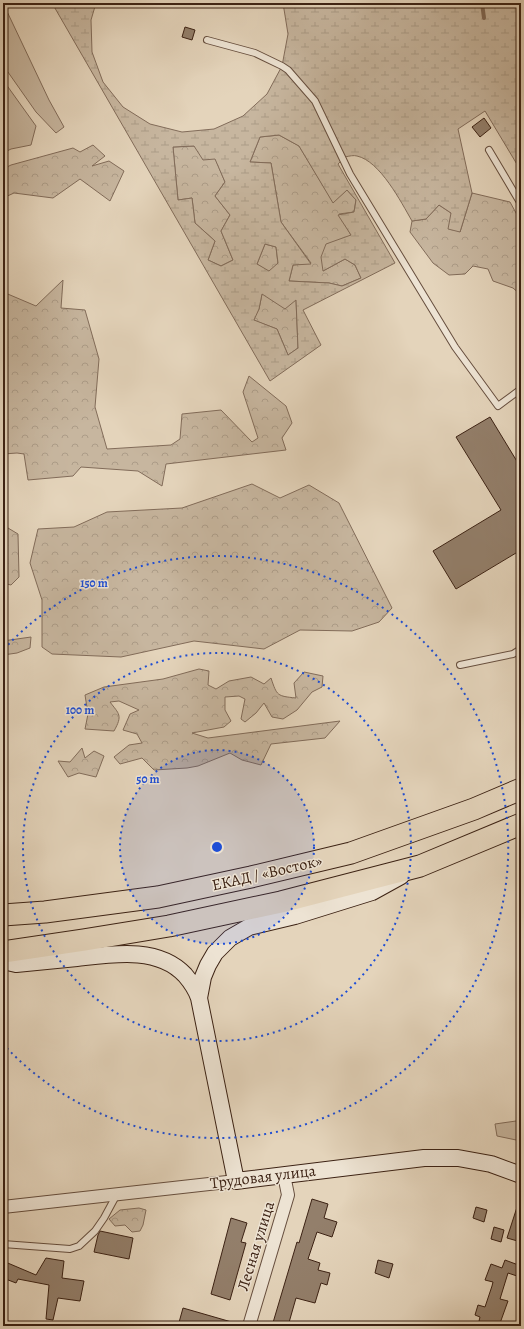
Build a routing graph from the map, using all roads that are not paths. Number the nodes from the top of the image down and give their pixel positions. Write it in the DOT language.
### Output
graph roads {
  1 [pos="207,40"];
  2 [pos="489,150"];
  3 [pos="521,204"];
  4 [pos="521,389"];
  5 [pos="521,649"];
  6 [pos="460,665"];
  7 [pos="521,789"];
  8 [pos="521,824"];
  9 [pos="420,866"];
  10 [pos="3,915"];
  11 [pos="3,952"];
  12 [pos="3,961"];
  13 [pos="199,998"];
  14 [pos="284,1175"];
  15 [pos="521,1175"];
  16 [pos="236,1181"];
  17 [pos="117,1194"];
  18 [pos="3,1207"];
  19 [pos="3,1244"];
  20 [pos="249,1326"];
  1 -- 4 [label="lane"];
  2 -- 3 [label="lane"];
  5 -- 6 [label="lane"];
  7 -- 10 [label="highway, ЕКАД / «Восток»"];
  8 -- 9 [label="highway, ЕКАД / «Восток»"];
  9 -- 11 [label="highway, ЕКАД / «Восток»"];
  9 -- 13 [label="main road"];
  12 -- 13 [label="main road"];
  13 -- 16 [label="main road"];
  14 -- 15 [label="main road, Трудовая улица"];
  14 -- 16 [label="main road, Трудовая улица"];
  14 -- 20 [label="street, Лесная улица"];
  16 -- 17 [label="street, Трудовая улица"];
  17 -- 18 [label="street, Трудовая улица"];
  17 -- 19 [label="lane"];
}
